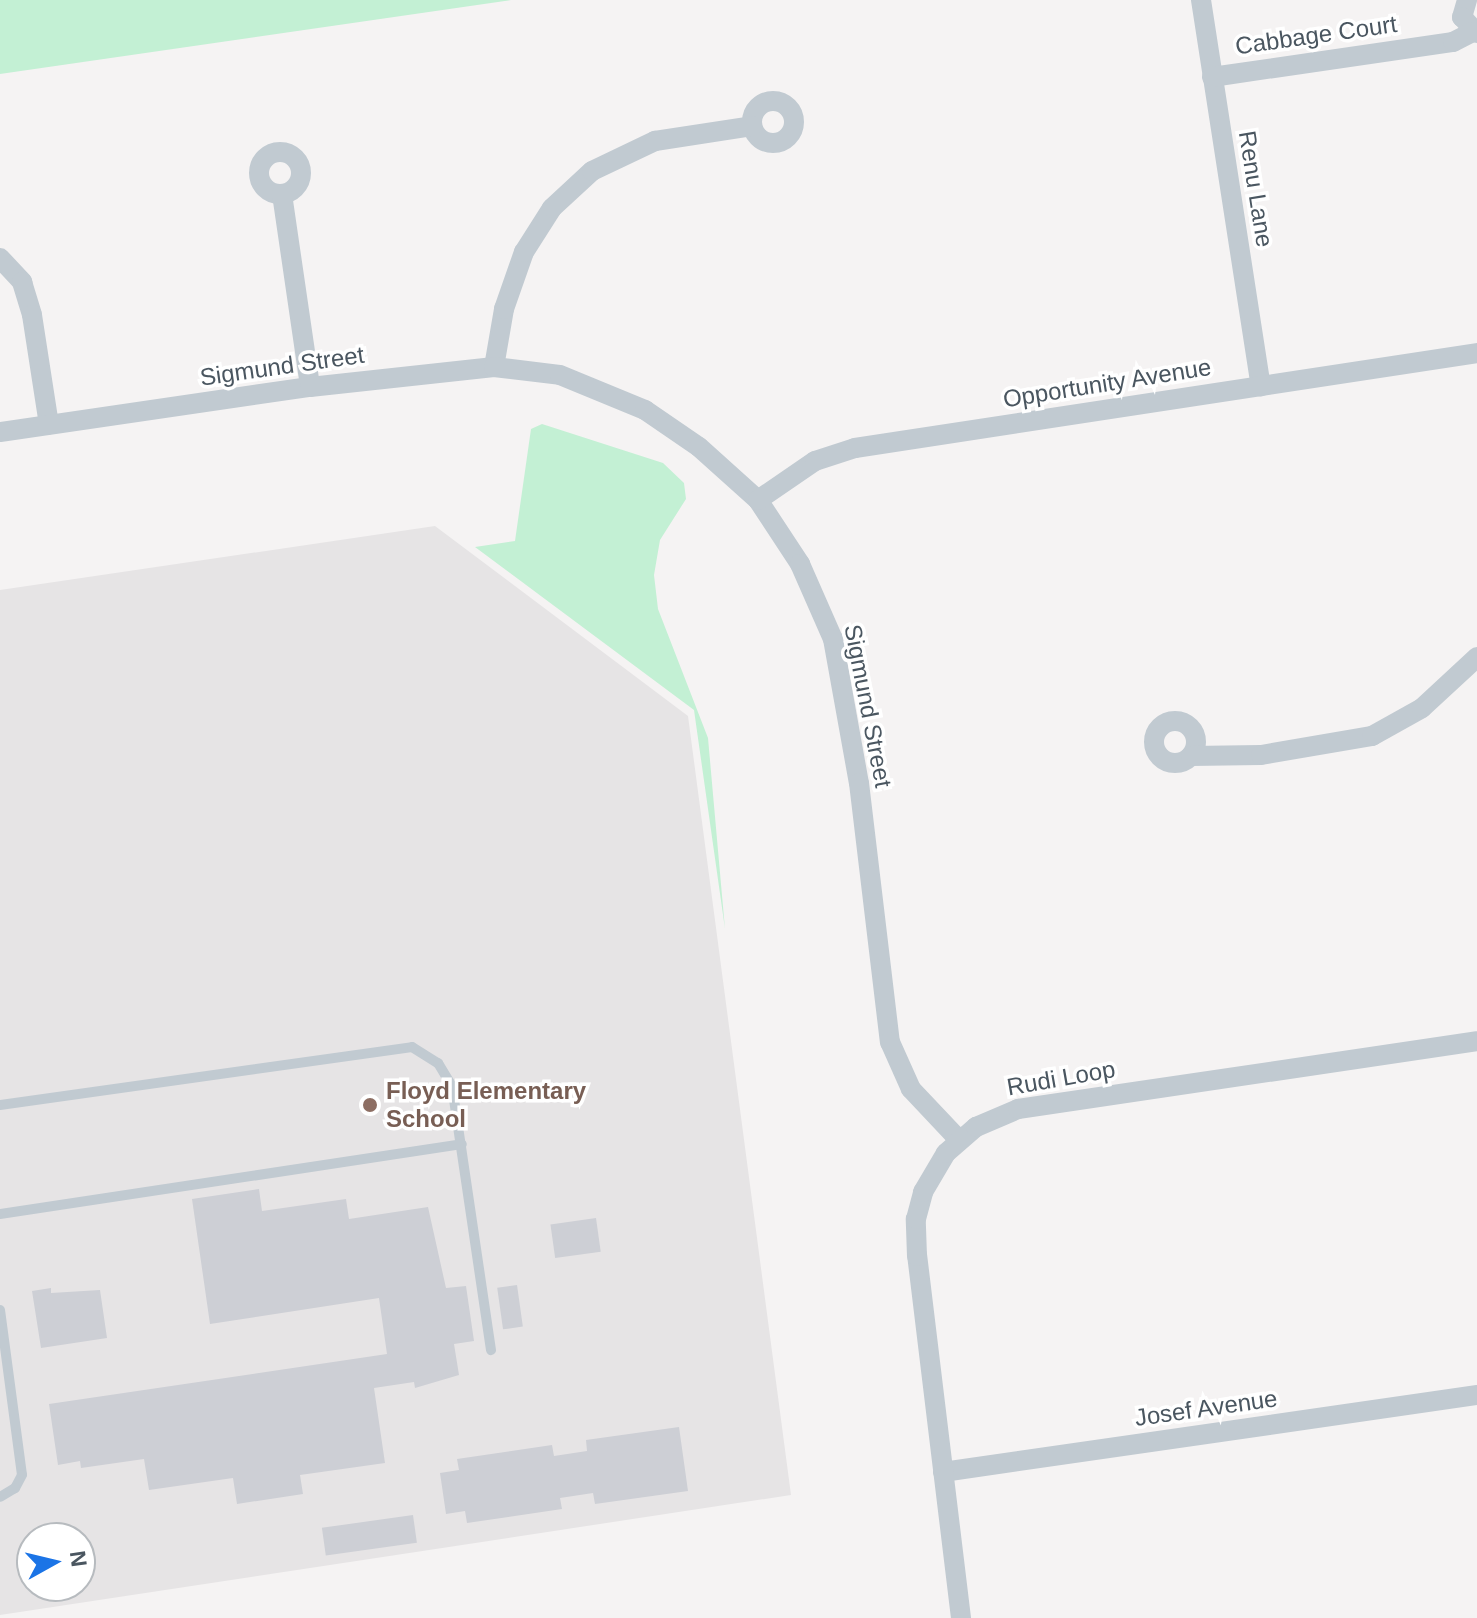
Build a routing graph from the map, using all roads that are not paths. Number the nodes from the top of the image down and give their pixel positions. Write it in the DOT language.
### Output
graph roads {
  1 [pos="1201,0"];
  2 [pos="1467,0"];
  3 [pos="1475,32"];
  4 [pos="1212,77"];
  5 [pos="752,126"];
  6 [pos="282,194"];
  7 [pos="0,258"];
  8 [pos="1477,353"];
  9 [pos="494,367"];
  10 [pos="1261,386"];
  11 [pos="310,387"];
  12 [pos="49,425"];
  13 [pos="0,432"];
  14 [pos="758,500"];
  15 [pos="1477,657"];
  16 [pos="1191,756"];
  17 [pos="1477,1041"];
  18 [pos="0,1105"];
  19 [pos="959,1140"];
  20 [pos="462,1144"];
  21 [pos="0,1214"];
  22 [pos="0,1310"];
  23 [pos="491,1350"];
  24 [pos="1477,1395"];
  25 [pos="943,1472"];
  26 [pos="0,1497"];
  27 [pos="961,1618"];
  1 -- 4 [label="street, Renu Lane"];
  2 -- 3 [label="street"];
  3 -- 4 [label="street, Cabbage Court"];
  4 -- 10 [label="street, Renu Lane"];
  5 -- 9 [label="street"];
  6 -- 11 [label="street"];
  7 -- 12 [label="street"];
  8 -- 10 [label="street, Opportunity Avenue"];
  9 -- 11 [label="street, Sigmund Street"];
  9 -- 14 [label="street, Sigmund Street"];
  10 -- 14 [label="street, Opportunity Avenue"];
  11 -- 12 [label="street, Sigmund Street"];
  12 -- 13 [label="street, Sigmund Street"];
  14 -- 19 [label="street, Sigmund Street"];
  15 -- 16 [label="street"];
  17 -- 19 [label="street, Rudi Loop"];
  18 -- 20 [label="lane"];
  19 -- 25 [label="street, Rudi Loop"];
  20 -- 21 [label="lane"];
  20 -- 23 [label="lane"];
  22 -- 26 [label="lane"];
  24 -- 25 [label="street, Josef Avenue"];
  25 -- 27 [label="street, Rudi Loop"];
}
